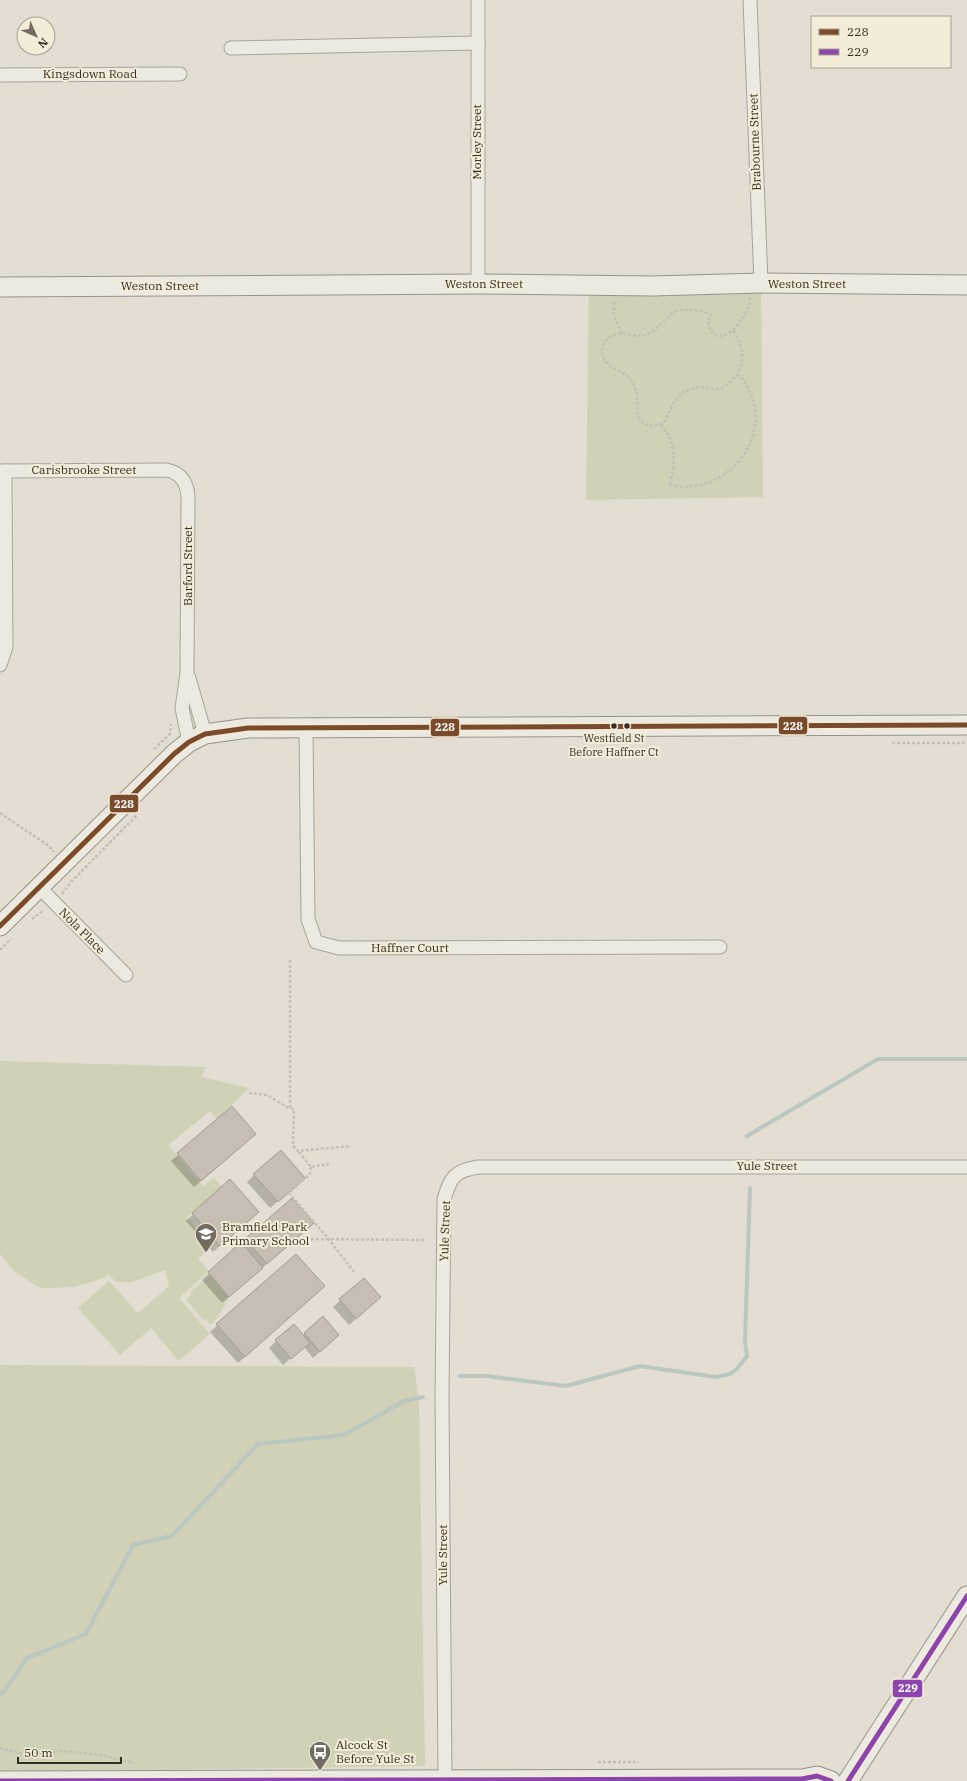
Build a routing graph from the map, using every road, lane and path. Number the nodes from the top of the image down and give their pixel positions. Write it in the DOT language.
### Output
graph roads {
  1 [pos="478,0"];
  2 [pos="750,0"];
  3 [pos="478,43"];
  4 [pos="231,48"];
  5 [pos="180,74"];
  6 [pos="0,75"];
  7 [pos="478,284"];
  8 [pos="967,285"];
  9 [pos="0,287"];
  10 [pos="755,289"];
  11 [pos="614,300"];
  12 [pos="733,331"];
  13 [pos="622,334"];
  14 [pos="738,374"];
  15 [pos="660,424"];
  16 [pos="167,470"];
  17 [pos="3,471"];
  18 [pos="0,665"];
  19 [pos="187,673"];
  20 [pos="171,720"];
  21 [pos="967,725"];
  22 [pos="306,727"];
  23 [pos="197,738"];
  24 [pos="152,751"];
  25 [pos="142,810"];
  26 [pos="0,813"];
  27 [pos="64,862"];
  28 [pos="39,886"];
  29 [pos="61,895"];
  30 [pos="46,909"];
  31 [pos="27,924"];
  32 [pos="0,926"];
  33 [pos="16,934"];
  34 [pos="720,947"];
  35 [pos="0,950"];
  36 [pos="290,960"];
  37 [pos="126,975"];
  38 [pos="249,1093"];
  39 [pos="290,1109"];
  40 [pos="352,1146"];
  41 [pos="298,1151"];
  42 [pos="329,1164"];
  43 [pos="311,1167"];
  44 [pos="967,1167"];
  45 [pos="301,1239"];
  46 [pos="329,1239"];
  47 [pos="424,1240"];
  48 [pos="354,1272"];
  49 [pos="967,1596"];
  50 [pos="445,1779"];
  51 [pos="803,1780"];
  52 [pos="0,1781"];
  53 [pos="364,1781"];
  54 [pos="831,1781"];
  55 [pos="848,1781"];
  1 -- 3 [label="street, Morley Street"];
  2 -- 10 [label="street, Brabourne Street"];
  3 -- 4 [label="street"];
  3 -- 7 [label="street, Morley Street"];
  5 -- 6 [label="street, Kingsdown Road"];
  7 -- 9 [label="main road, Weston Street"];
  7 -- 10 [label="main road, Weston Street"];
  8 -- 10 [label="main road, Weston Street"];
  10 -- 12 [label="path"];
  11 -- 13 [label="path"];
  12 -- 13 [label="path"];
  12 -- 14 [label="path"];
  13 -- 15 [label="path"];
  14 -- 15 [label="path"];
  14 -- 15 [label="path"];
  16 -- 17 [label="street, Carisbrooke Street"];
  16 -- 19 [label="street, Barford Street"];
  17 -- 18 [label="street"];
  19 -- 23 [label="street, Barford Street"];
  19 -- 23 [label="street, Barford Street"];
  20 -- 24 [label="path"];
  21 -- 22 [label="main road"];
  22 -- 23 [label="main road"];
  22 -- 34 [label="street, Haffner Court"];
  23 -- 27 [label="main road"];
  25 -- 29 [label="path"];
  26 -- 27 [label="path"];
  27 -- 28 [label="main road"];
  28 -- 32 [label="main road"];
  28 -- 37 [label="street, Nola Place"];
  30 -- 31 [label="path"];
  33 -- 35 [label="path"];
  36 -- 39 [label="path"];
  38 -- 39 [label="path"];
  39 -- 41 [label="path"];
  40 -- 41 [label="path"];
  41 -- 43 [label="path"];
  42 -- 43 [label="path"];
  43 -- 46 [label="path"];
  44 -- 50 [label="street, Yule Street"];
  45 -- 46 [label="path"];
  46 -- 47 [label="path"];
  46 -- 48 [label="path"];
  49 -- 55 [label="main road"];
  50 -- 51 [label="main road"];
  50 -- 53 [label="main road"];
  51 -- 54 [label="main road"];
  52 -- 53 [label="main road"];
}
